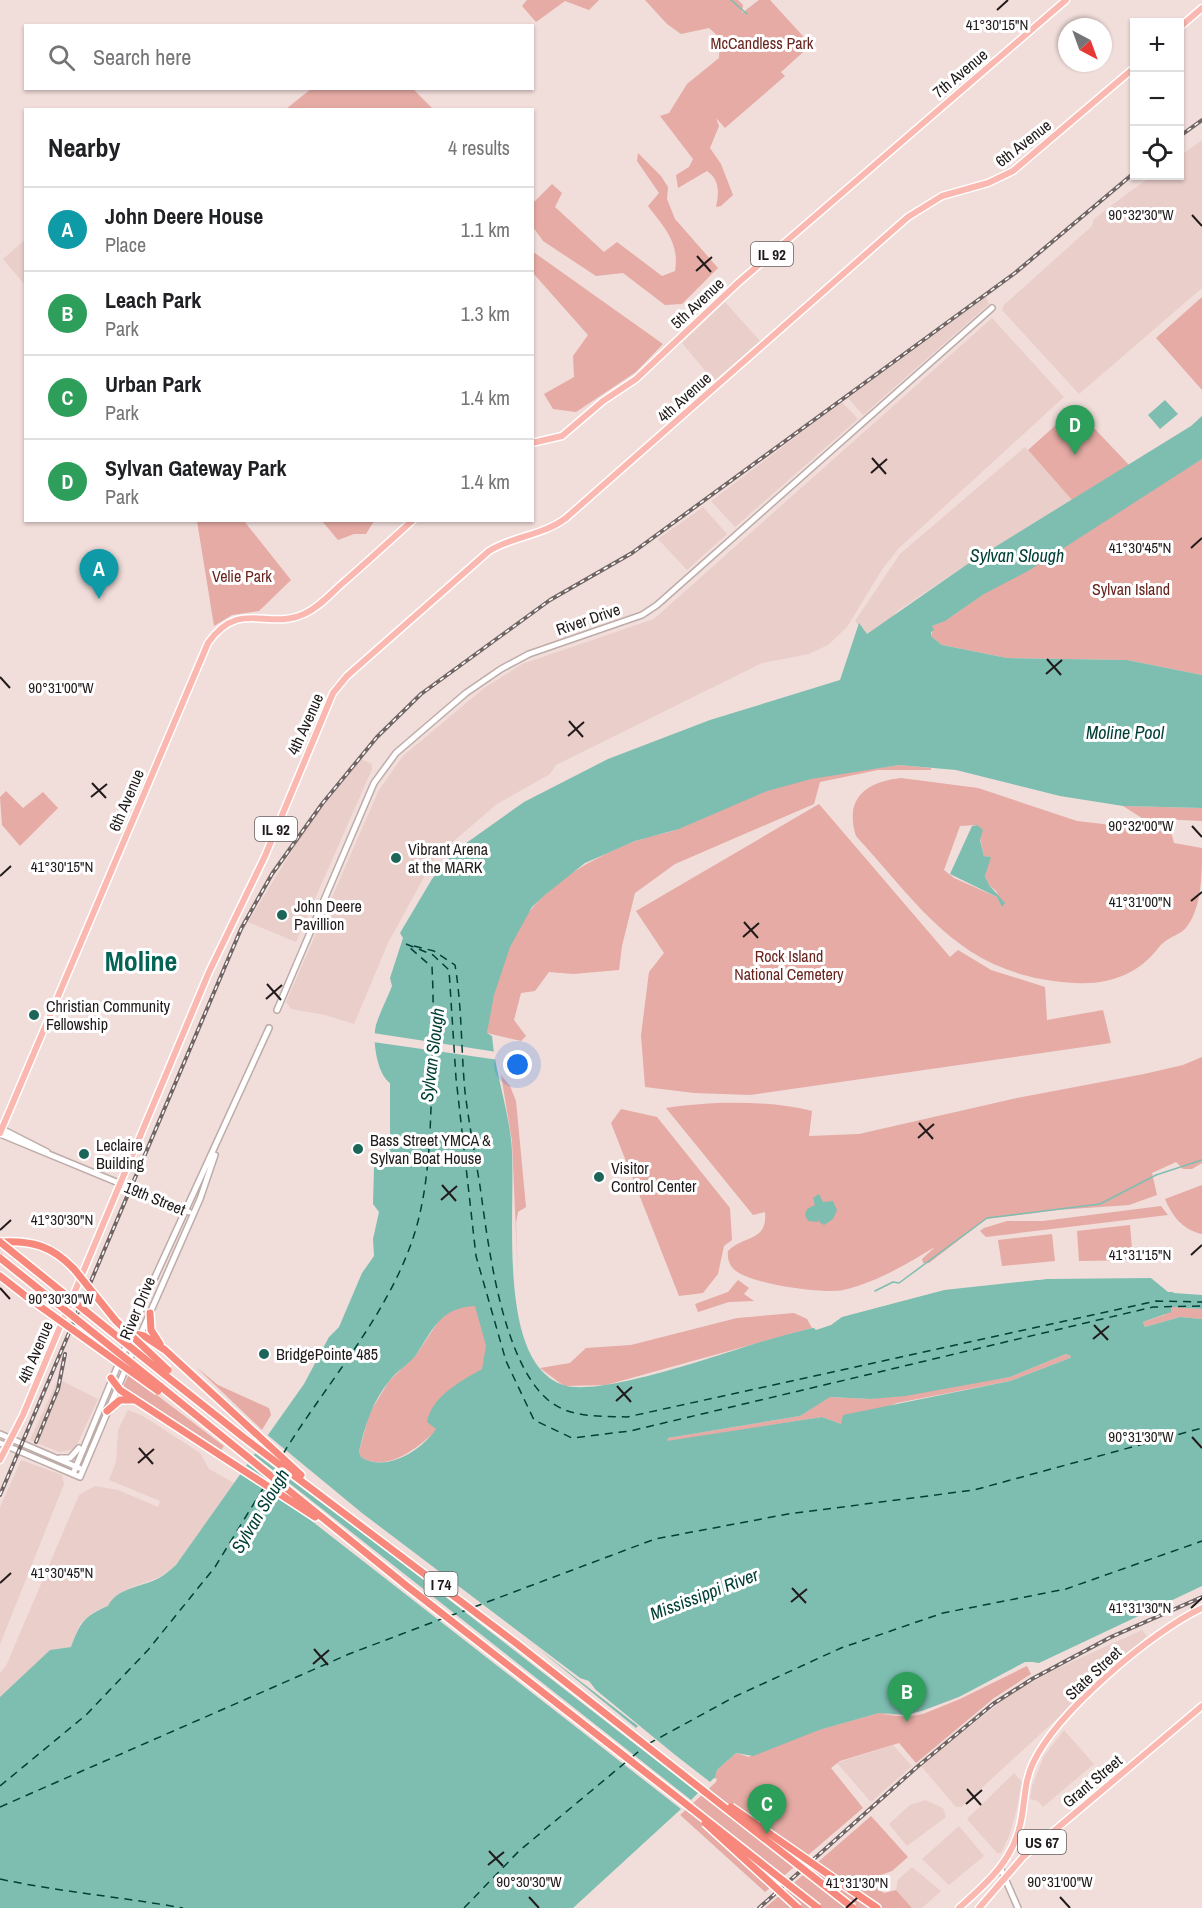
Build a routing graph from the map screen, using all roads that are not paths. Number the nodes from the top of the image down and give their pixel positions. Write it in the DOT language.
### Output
graph roads {
  1 [pos="1066,0"];
  2 [pos="1202,8"];
  3 [pos="1184,23"];
  4 [pos="1130,71"];
  5 [pos="871,167"];
  6 [pos="914,213"];
  7 [pos="992,308"];
  8 [pos="534,443"];
  9 [pos="411,522"];
  10 [pos="277,1010"];
  11 [pos="269,1028"];
  12 [pos="0,1131"];
  13 [pos="217,1148"];
  14 [pos="120,1184"];
  15 [pos="186,1211"];
  16 [pos="194,1214"];
  17 [pos="0,1242"];
  18 [pos="0,1258"];
  19 [pos="0,1276"];
  20 [pos="150,1313"];
  21 [pos="131,1333"];
  22 [pos="140,1335"];
  23 [pos="165,1350"];
  24 [pos="166,1372"];
  25 [pos="111,1378"];
  26 [pos="117,1388"];
  27 [pos="159,1389"];
  28 [pos="135,1400"];
  29 [pos="107,1411"];
  30 [pos="96,1415"];
  31 [pos="0,1434"];
  32 [pos="11,1438"];
  33 [pos="3,1445"];
  34 [pos="50,1455"];
  35 [pos="0,1460"];
  36 [pos="76,1467"];
  37 [pos="83,1470"];
  38 [pos="73,1474"];
  39 [pos="322,1495"];
  40 [pos="340,1532"];
  41 [pos="1202,1608"];
  42 [pos="1202,1706"];
  43 [pos="705,1792"];
  44 [pos="691,1808"];
  45 [pos="1000,1867"];
  46 [pos="1005,1875"];
  47 [pos="798,1908"];
  48 [pos="818,1908"];
  49 [pos="853,1908"];
  50 [pos="877,1908"];
  51 [pos="959,1908"];
  52 [pos="979,1908"];
  53 [pos="1018,1908"];
  1 -- 5 [label="main road, 7th Avenue / IL 92"];
  2 -- 3 [label="main road"];
  4 -- 6 [label="main road, 6th Avenue / IL 92"];
  5 -- 8 [label="main road, 5th Avenue / IL 92"];
  6 -- 14 [label="main road, 4th Avenue / IL 92"];
  7 -- 10 [label="main road, River Drive"];
  9 -- 12 [label="main road, 6th Avenue"];
  11 -- 13 [label="main road, River Drive"];
  12 -- 14 [label="main road, 19th Street"];
  13 -- 15 [label="main road, River Drive"];
  13 -- 16 [label="main road, River Drive"];
  14 -- 15 [label="main road, 19th Street"];
  14 -- 32 [label="main road, 4th Avenue / IL 92"];
  15 -- 16 [label="main road, 19th Street"];
  15 -- 21 [label="main road, River Drive"];
  16 -- 20 [label="main road, River Drive"];
  17 -- 24 [label="highway, bridge"];
  17 -- 24 [label="highway, bridge"];
  18 -- 27 [label="highway, bridge"];
  19 -- 27 [label="highway, bridge"];
  20 -- 22 [label="main road, River Drive"];
  20 -- 23 [label="highway"];
  21 -- 22 [label="highway"];
  21 -- 25 [label="main road, River Drive"];
  22 -- 23 [label="highway"];
  22 -- 26 [label="main road, River Drive"];
  23 -- 39 [label="highway"];
  24 -- 39 [label="highway, I 74"];
  25 -- 26 [label="highway"];
  25 -- 30 [label="main road, River Drive"];
  26 -- 28 [label="highway"];
  26 -- 29 [label="main road, River Drive"];
  27 -- 40 [label="highway, I 74"];
  28 -- 29 [label="highway"];
  28 -- 40 [label="highway"];
  29 -- 37 [label="main road, River Drive"];
  30 -- 34 [label="main road"];
  30 -- 36 [label="main road, River Drive"];
  31 -- 32 [label="main road"];
  32 -- 33 [label="main road, 4th Avenue / IL 92"];
  32 -- 34 [label="main road"];
  33 -- 35 [label="main road, 4th Avenue / IL 92"];
  33 -- 38 [label="main road"];
  34 -- 36 [label="main road"];
  36 -- 37 [label="main road"];
  36 -- 38 [label="main road, River Drive"];
  37 -- 38 [label="main road, River Drive"];
  39 -- 43 [label="highway, I 74"];
  40 -- 44 [label="highway, I 74"];
  41 -- 45 [label="main road, State Street / US 67"];
  42 -- 46 [label="main road, Grant Street / US 67"];
  43 -- 49 [label="highway, I 74, bridge"];
  43 -- 50 [label="highway, bridge"];
  44 -- 47 [label="highway, bridge"];
  44 -- 48 [label="highway, I 74, bridge"];
  45 -- 46 [label="main road"];
  45 -- 51 [label="main road, US 67"];
  46 -- 52 [label="main road, Grant Street / US 67"];
  46 -- 53 [label="main road"];
}
